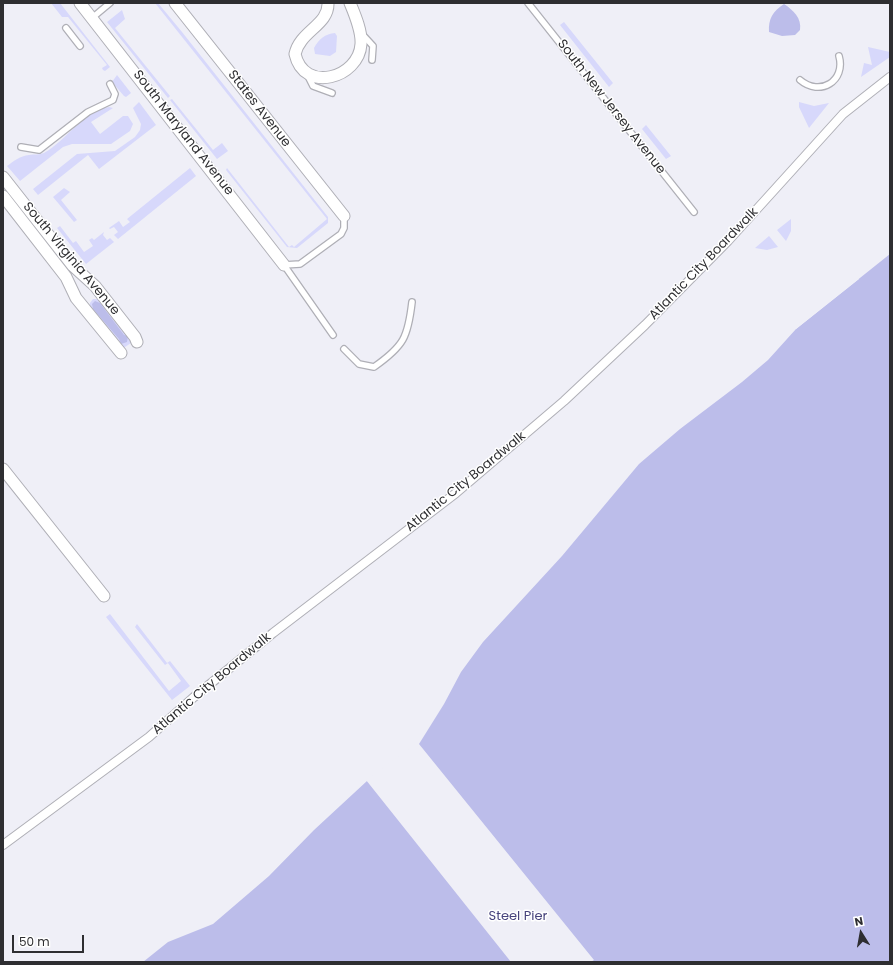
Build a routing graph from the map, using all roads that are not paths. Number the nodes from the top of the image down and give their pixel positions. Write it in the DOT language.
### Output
graph roads {
  1 [pos="80,3"];
  2 [pos="110,3"];
  3 [pos="175,3"];
  4 [pos="328,3"];
  5 [pos="350,3"];
  6 [pos="528,3"];
  7 [pos="90,15"];
  8 [pos="66,28"];
  9 [pos="359,30"];
  10 [pos="80,46"];
  11 [pos="839,56"];
  12 [pos="372,60"];
  13 [pos="307,74"];
  14 [pos="890,77"];
  15 [pos="800,80"];
  16 [pos="110,84"];
  17 [pos="332,93"];
  18 [pos="21,147"];
  19 [pos="3,177"];
  20 [pos="3,196"];
  21 [pos="694,212"];
  22 [pos="344,216"];
  23 [pos="284,265"];
  24 [pos="77,281"];
  25 [pos="412,302"];
  26 [pos="333,335"];
  27 [pos="137,342"];
  28 [pos="344,349"];
  29 [pos="122,353"];
  30 [pos="3,469"];
  31 [pos="104,596"];
  32 [pos="3,845"];
  1 -- 7 [label="street, South Maryland Avenue"];
  2 -- 7 [label="lane"];
  3 -- 22 [label="street, States Avenue"];
  4 -- 13 [label="street"];
  5 -- 9 [label="street"];
  6 -- 21 [label="lane, South New Jersey Avenue"];
  7 -- 23 [label="street, South Maryland Avenue"];
  8 -- 10 [label="lane"];
  9 -- 12 [label="lane"];
  9 -- 13 [label="street"];
  11 -- 15 [label="lane"];
  13 -- 17 [label="lane"];
  14 -- 32 [label="street, Atlantic City Boardwalk"];
  16 -- 18 [label="lane"];
  19 -- 24 [label="street, South Virginia Avenue"];
  20 -- 24 [label="street, South Virginia Avenue"];
  22 -- 23 [label="lane"];
  23 -- 26 [label="lane"];
  24 -- 27 [label="street, South Virginia Avenue"];
  24 -- 29 [label="street, South Virginia Avenue"];
  25 -- 28 [label="lane"];
  30 -- 31 [label="street"];
}
